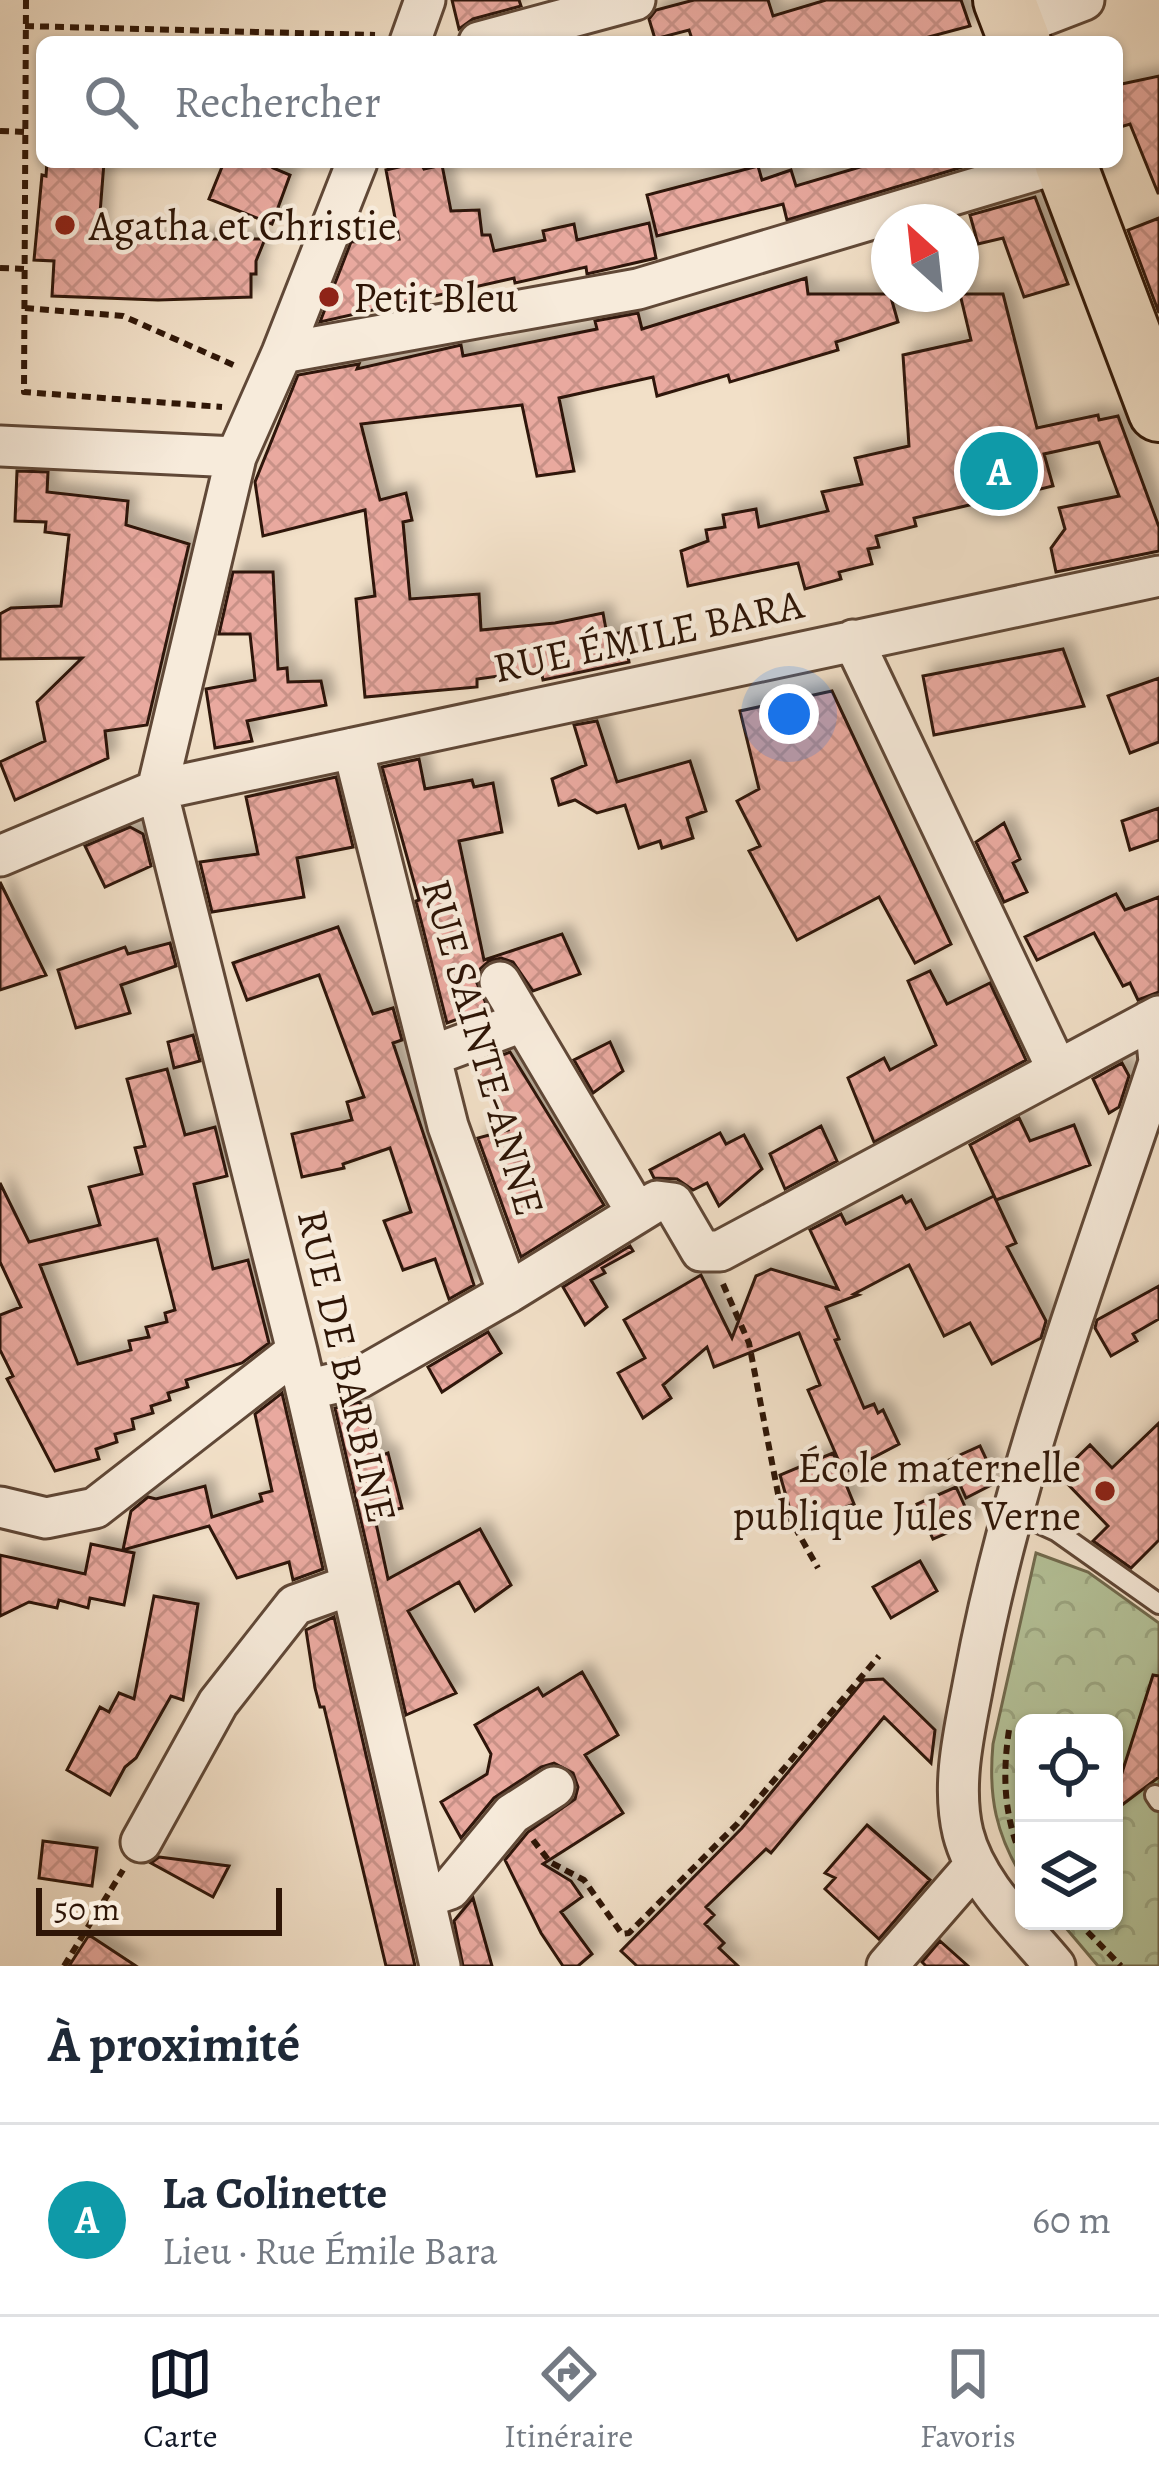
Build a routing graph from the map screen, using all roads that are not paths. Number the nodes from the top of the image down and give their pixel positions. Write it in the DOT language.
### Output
graph roads {
  1 [pos="425,0"];
  2 [pos="1084,0"];
  3 [pos="622,16"];
  4 [pos="1013,23"];
  5 [pos="404,36"];
  6 [pos="512,36"];
  7 [pos="355,168"];
  8 [pos="1044,168"];
  9 [pos="1066,168"];
  10 [pos="270,382"];
  11 [pos="1159,411"];
  12 [pos="0,446"];
  13 [pos="236,457"];
  14 [pos="1159,576"];
  15 [pos="853,640"];
  16 [pos="353,748"];
  17 [pos="157,790"];
  18 [pos="0,856"];
  19 [pos="500,982"];
  20 [pos="1154,1018"];
  21 [pos="522,1022"];
  22 [pos="431,1056"];
  23 [pos="1058,1070"];
  24 [pos="637,1213"];
  25 [pos="508,1293"];
  26 [pos="297,1351"];
  27 [pos="306,1390"];
  28 [pos="0,1507"];
  29 [pos="1014,1513"];
  30 [pos="351,1585"];
  31 [pos="1159,1604"];
  32 [pos="554,1787"];
  33 [pos="141,1842"];
  34 [pos="975,1865"];
  35 [pos="424,1898"];
  36 [pos="440,1966"];
  37 [pos="887,1966"];
  38 [pos="1055,1966"];
  1 -- 5 [label="street"];
  2 -- 4 [label="street"];
  3 -- 6 [label="street"];
  7 -- 10 [label="street"];
  8 -- 10 [label="street"];
  9 -- 11 [label="main road"];
  10 -- 13 [label="street"];
  12 -- 13 [label="street"];
  13 -- 17 [label="street"];
  14 -- 15 [label="street, RUE ÉMILE BARA"];
  15 -- 16 [label="street, RUE ÉMILE BARA"];
  15 -- 23 [label="street"];
  16 -- 17 [label="street, RUE ÉMILE BARA"];
  16 -- 22 [label="street, RUE SAINTE-ANNE"];
  17 -- 18 [label="street, RUE ÉMILE BARA"];
  17 -- 26 [label="street, RUE DE BARBINE"];
  19 -- 21 [label="street"];
  20 -- 23 [label="street"];
  20 -- 29 [label="street"];
  21 -- 22 [label="street"];
  21 -- 24 [label="street"];
  22 -- 25 [label="street, RUE SAINTE-ANNE"];
  23 -- 24 [label="street"];
  24 -- 25 [label="street"];
  25 -- 27 [label="street"];
  26 -- 27 [label="street, RUE DE BARBINE"];
  26 -- 28 [label="street"];
  27 -- 30 [label="street, RUE DE BARBINE"];
  29 -- 31 [label="lane"];
  29 -- 34 [label="street"];
  30 -- 33 [label="street"];
  30 -- 35 [label="street, RUE DE BARBINE"];
  32 -- 35 [label="street"];
  34 -- 37 [label="street"];
  34 -- 38 [label="street"];
  35 -- 36 [label="street, RUE DE BARBINE"];
}
